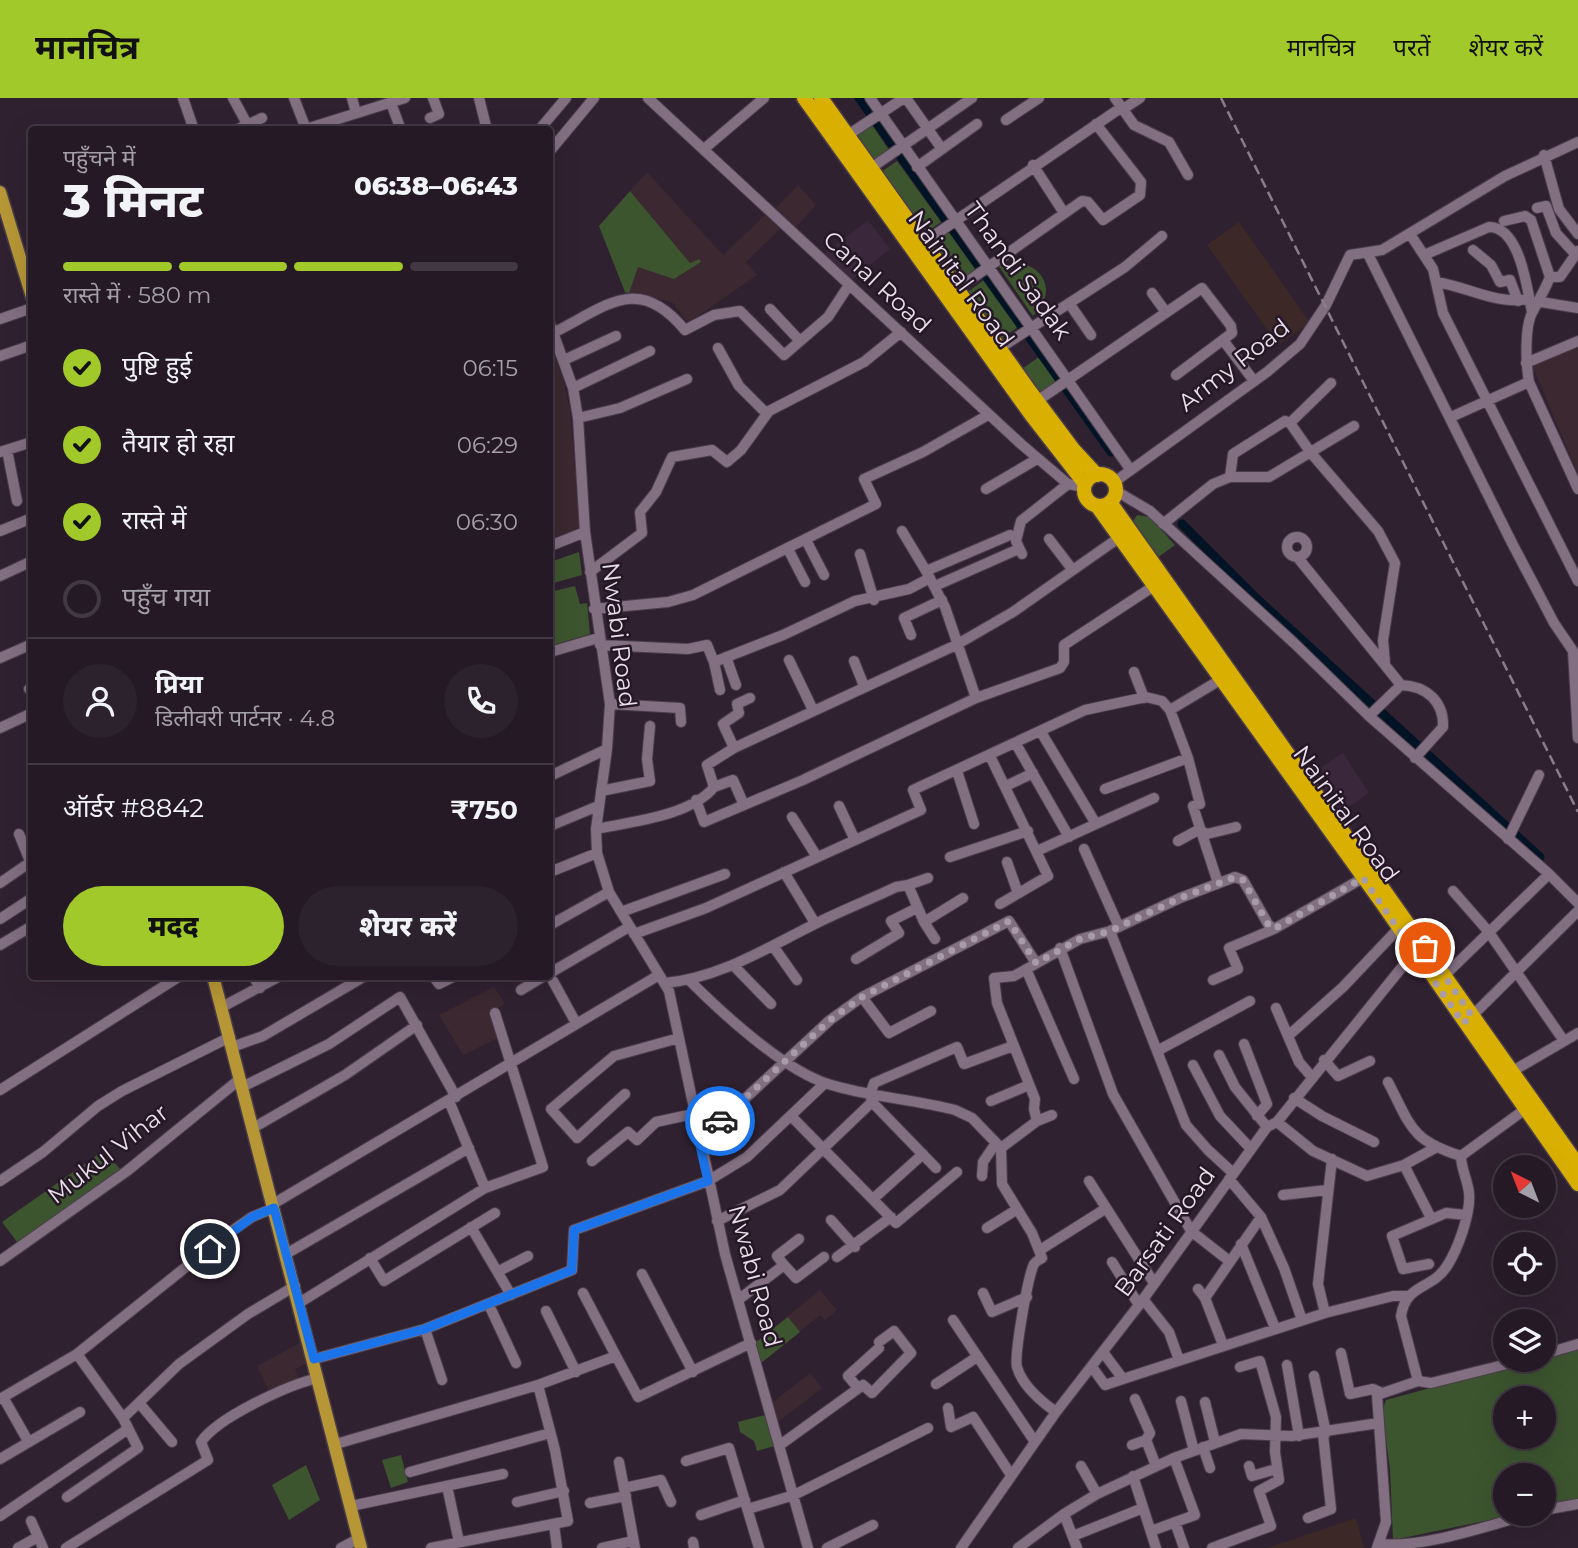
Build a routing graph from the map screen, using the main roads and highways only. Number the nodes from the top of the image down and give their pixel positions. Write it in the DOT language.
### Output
graph roads {
  1 [pos="804,98"];
  2 [pos="825,104"];
  3 [pos="0,192"];
  4 [pos="28,287"];
  5 [pos="994,352"];
  6 [pos="1089,482"];
  7 [pos="1109,495"];
  8 [pos="1237,692"];
  9 [pos="214,980"];
  10 [pos="1467,1020"];
  11 [pos="1529,1107"];
  12 [pos="1573,1149"];
  13 [pos="1578,1166"];
  14 [pos="1578,1184"];
  15 [pos="360,1544"];
  1 -- 2 [label="highway, Nainital Road"];
  2 -- 5 [label="highway, Nainital Road"];
  2 -- 5 [label="highway, Nainital Road"];
  3 -- 4 [label="main road"];
  5 -- 6 [label="highway, Nainital Road"];
  5 -- 6 [label="highway, Nainital Road"];
  6 -- 7 [label="highway"];
  6 -- 7 [label="highway"];
  7 -- 8 [label="highway, Nainital Road"];
  7 -- 8 [label="highway, Nainital Road"];
  8 -- 10 [label="highway, Nainital Road"];
  8 -- 10 [label="highway, Nainital Road"];
  9 -- 15 [label="main road"];
  10 -- 11 [label="highway, Nainital Road"];
  10 -- 11 [label="highway, Nainital Road"];
  11 -- 12 [label="highway, Nainital Road"];
  11 -- 14 [label="highway, Nainital Road"];
  12 -- 13 [label="highway, Nainital Road"];
}
